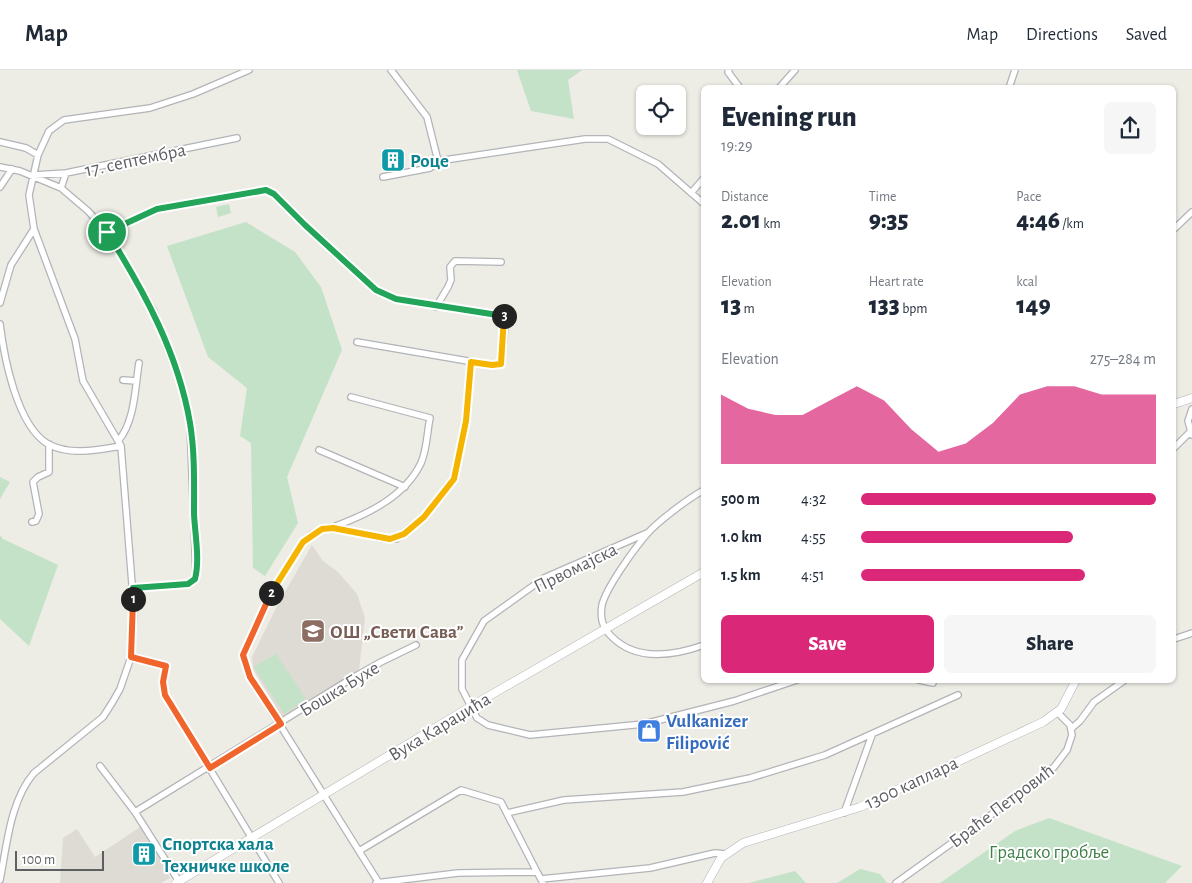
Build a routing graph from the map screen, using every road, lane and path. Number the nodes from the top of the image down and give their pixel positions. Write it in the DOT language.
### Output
graph roads {
  1 [pos="249,70"];
  2 [pos="391,70"];
  3 [pos="729,70"];
  4 [pos="794,70"];
  5 [pos="1016,70"];
  6 [pos="738,85"];
  7 [pos="782,85"];
  8 [pos="1010,85"];
  9 [pos="237,138"];
  10 [pos="0,142"];
  11 [pos="38,155"];
  12 [pos="438,161"];
  13 [pos="0,167"];
  14 [pos="12,169"];
  15 [pos="66,173"];
  16 [pos="32,176"];
  17 [pos="383,177"];
  18 [pos="701,182"];
  19 [pos="0,187"];
  20 [pos="61,188"];
  21 [pos="692,193"];
  22 [pos="701,201"];
  23 [pos="1192,212"];
  24 [pos="1176,227"];
  25 [pos="34,229"];
  26 [pos="107,232"];
  27 [pos="501,262"];
  28 [pos="0,303"];
  29 [pos="436,306"];
  30 [pos="0,324"];
  31 [pos="358,342"];
  32 [pos="471,362"];
  33 [pos="139,363"];
  34 [pos="124,380"];
  35 [pos="136,381"];
  36 [pos="351,397"];
  37 [pos="1192,398"];
  38 [pos="1176,403"];
  39 [pos="1192,409"];
  40 [pos="1191,434"];
  41 [pos="120,443"];
  42 [pos="49,444"];
  43 [pos="1176,446"];
  44 [pos="319,450"];
  45 [pos="405,487"];
  46 [pos="701,492"];
  47 [pos="32,522"];
  48 [pos="333,528"];
  49 [pos="647,533"];
  50 [pos="701,574"];
  51 [pos="133,588"];
  52 [pos="604,630"];
  53 [pos="1192,633"];
  54 [pos="1176,638"];
  55 [pos="416,645"];
  56 [pos="701,646"];
  57 [pos="131,657"];
  58 [pos="788,683"];
  59 [pos="1075,683"];
  60 [pos="1121,683"];
  61 [pos="958,695"];
  62 [pos="470,707"];
  63 [pos="1057,712"];
  64 [pos="281,724"];
  65 [pos="1072,728"];
  66 [pos="872,735"];
  67 [pos="100,766"];
  68 [pos="210,768"];
  69 [pos="323,795"];
  70 [pos="136,812"];
  71 [pos="507,813"];
  72 [pos="844,813"];
  73 [pos="251,838"];
  74 [pos="360,851"];
  75 [pos="726,854"];
  76 [pos="537,872"];
  77 [pos="0,880"];
  78 [pos="542,881"];
  79 [pos="178,882"];
  80 [pos="279,883"];
  81 [pos="378,883"];
  82 [pos="707,883"];
  83 [pos="896,883"];
  1 -- 11 [label="street"];
  2 -- 12 [label="street"];
  3 -- 6 [label="street"];
  4 -- 7 [label="street"];
  5 -- 8 [label="street"];
  9 -- 15 [label="street, 17. септембра"];
  10 -- 11 [label="street"];
  11 -- 16 [label="street"];
  12 -- 17 [label="street"];
  12 -- 21 [label="street"];
  13 -- 14 [label="street"];
  14 -- 16 [label="street"];
  14 -- 19 [label="street"];
  15 -- 16 [label="street, 17. септембра"];
  15 -- 20 [label="street"];
  16 -- 20 [label="street"];
  16 -- 25 [label="street"];
  18 -- 21 [label="street"];
  20 -- 26 [label="street"];
  21 -- 22 [label="street"];
  23 -- 24 [label="street"];
  25 -- 28 [label="street"];
  25 -- 41 [label="street"];
  26 -- 29 [label="street"];
  26 -- 51 [label="street"];
  27 -- 29 [label="street"];
  29 -- 32 [label="street"];
  30 -- 42 [label="street"];
  31 -- 32 [label="street"];
  32 -- 48 [label="street"];
  33 -- 35 [label="street"];
  34 -- 35 [label="street"];
  35 -- 41 [label="street"];
  36 -- 45 [label="street"];
  37 -- 38 [label="street"];
  39 -- 40 [label="street"];
  40 -- 43 [label="street"];
  41 -- 42 [label="street"];
  41 -- 51 [label="street"];
  42 -- 47 [label="street"];
  44 -- 45 [label="street"];
  45 -- 48 [label="street"];
  46 -- 49 [label="street"];
  48 -- 64 [label="street"];
  49 -- 52 [label="street"];
  49 -- 62 [label="street, Првомајска"];
  50 -- 52 [label="street, Вука Караџића"];
  51 -- 57 [label="street"];
  52 -- 56 [label="street"];
  52 -- 62 [label="street, Вука Караџића"];
  53 -- 54 [label="street"];
  55 -- 64 [label="street, Бошка Бухе"];
  57 -- 68 [label="street"];
  57 -- 77 [label="street"];
  58 -- 62 [label="street"];
  59 -- 63 [label="street, 1300 каплара"];
  60 -- 65 [label="street"];
  61 -- 66 [label="street"];
  62 -- 69 [label="street, Вука Караџића"];
  63 -- 65 [label="street"];
  63 -- 72 [label="street, 1300 каплара"];
  64 -- 68 [label="street, Бошка Бухе"];
  64 -- 69 [label="street"];
  65 -- 83 [label="street, Браће Петровић"];
  66 -- 71 [label="street"];
  66 -- 72 [label="street"];
  67 -- 70 [label="street"];
  68 -- 70 [label="street, Бошка Бухе"];
  68 -- 73 [label="street"];
  69 -- 73 [label="street, Вука Караџића"];
  69 -- 74 [label="street"];
  70 -- 79 [label="street"];
  71 -- 74 [label="street"];
  71 -- 76 [label="street"];
  72 -- 75 [label="street, 1300 каплара"];
  73 -- 79 [label="street, Вука Караџића"];
  73 -- 80 [label="street"];
  74 -- 81 [label="street"];
  75 -- 78 [label="street"];
  75 -- 82 [label="street"];
  76 -- 78 [label="street"];
  76 -- 81 [label="street"];
}
